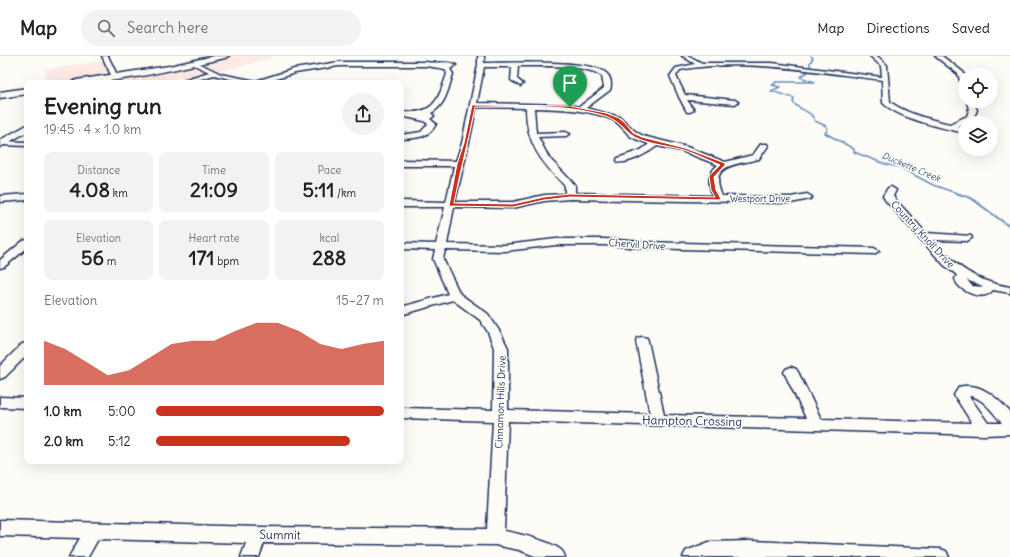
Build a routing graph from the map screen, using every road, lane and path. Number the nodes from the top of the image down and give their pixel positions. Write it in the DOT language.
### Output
graph roads {
  1 [pos="105,56"];
  2 [pos="225,56"];
  3 [pos="481,56"];
  4 [pos="685,56"];
  5 [pos="874,56"];
  6 [pos="938,56"];
  7 [pos="194,63"];
  8 [pos="404,64"];
  9 [pos="700,64"];
  10 [pos="283,65"];
  11 [pos="330,65"];
  12 [pos="481,65"];
  13 [pos="515,65"];
  14 [pos="294,71"];
  15 [pos="958,71"];
  16 [pos="340,72"];
  17 [pos="396,72"];
  18 [pos="138,73"];
  19 [pos="214,73"];
  20 [pos="116,77"];
  21 [pos="886,79"];
  22 [pos="96,80"];
  23 [pos="112,80"];
  24 [pos="117,80"];
  25 [pos="188,80"];
  26 [pos="243,80"];
  27 [pos="266,80"];
  28 [pos="520,84"];
  29 [pos="24,91"];
  30 [pos="0,95"];
  31 [pos="682,97"];
  32 [pos="735,102"];
  33 [pos="474,105"];
  34 [pos="530,106"];
  35 [pos="972,108"];
  36 [pos="581,109"];
  37 [pos="690,110"];
  38 [pos="404,114"];
  39 [pos="426,116"];
  40 [pos="953,126"];
  41 [pos="958,128"];
  42 [pos="24,130"];
  43 [pos="566,134"];
  44 [pos="533,135"];
  45 [pos="404,137"];
  46 [pos="2,142"];
  47 [pos="655,143"];
  48 [pos="24,144"];
  49 [pos="764,146"];
  50 [pos="621,160"];
  51 [pos="404,163"];
  52 [pos="459,164"];
  53 [pos="723,164"];
  54 [pos="891,190"];
  55 [pos="570,196"];
  56 [pos="807,196"];
  57 [pos="24,197"];
  58 [pos="0,199"];
  59 [pos="719,199"];
  60 [pos="404,204"];
  61 [pos="451,205"];
  62 [pos="922,236"];
  63 [pos="967,238"];
  64 [pos="24,245"];
  65 [pos="404,246"];
  66 [pos="440,246"];
  67 [pos="874,252"];
  68 [pos="0,265"];
  69 [pos="1010,290"];
  70 [pos="455,296"];
  71 [pos="404,310"];
  72 [pos="642,341"];
  73 [pos="24,350"];
  74 [pos="791,372"];
  75 [pos="0,374"];
  76 [pos="0,402"];
  77 [pos="24,403"];
  78 [pos="404,413"];
  79 [pos="499,415"];
  80 [pos="658,420"];
  81 [pos="1010,422"];
  82 [pos="816,424"];
  83 [pos="1010,428"];
  84 [pos="984,429"];
  85 [pos="0,528"];
  86 [pos="94,530"];
  87 [pos="258,535"];
  88 [pos="495,537"];
  89 [pos="825,555"];
  90 [pos="78,557"];
  91 [pos="250,557"];
  92 [pos="556,557"];
  93 [pos="692,557"];
  94 [pos="940,557"];
  1 -- 20 [label="street"];
  2 -- 7 [label="main road"];
  3 -- 12 [label="street, Cinnamon Hills Drive"];
  4 -- 9 [label="street"];
  5 -- 21 [label="street"];
  6 -- 15 [label="street"];
  7 -- 18 [label="main road"];
  7 -- 19 [label="street"];
  8 -- 11 [label="street"];
  8 -- 17 [label="street"];
  8 -- 39 [label="street"];
  9 -- 21 [label="street"];
  9 -- 31 [label="street"];
  10 -- 14 [label="street"];
  11 -- 14 [label="street"];
  11 -- 16 [label="street"];
  12 -- 13 [label="street"];
  12 -- 33 [label="street, Cinnamon Hills Drive"];
  13 -- 28 [label="street"];
  13 -- 36 [label="street"];
  14 -- 27 [label="street"];
  18 -- 20 [label="main road"];
  18 -- 24 [label="main road"];
  19 -- 25 [label="street"];
  19 -- 26 [label="street"];
  20 -- 22 [label="main road"];
  20 -- 23 [label="main road"];
  21 -- 40 [label="street"];
  29 -- 30 [label="main road"];
  31 -- 32 [label="street"];
  31 -- 37 [label="street"];
  33 -- 34 [label="street"];
  33 -- 52 [label="street, Cinnamon Hills Drive"];
  34 -- 36 [label="street"];
  34 -- 44 [label="street"];
  35 -- 40 [label="street"];
  36 -- 47 [label="street"];
  38 -- 39 [label="street"];
  39 -- 45 [label="street"];
  40 -- 41 [label="street"];
  42 -- 46 [label="main road"];
  43 -- 44 [label="street"];
  44 -- 55 [label="street"];
  46 -- 48 [label="street"];
  47 -- 50 [label="street"];
  47 -- 53 [label="street"];
  49 -- 53 [label="street"];
  51 -- 52 [label="street"];
  52 -- 61 [label="street, Cinnamon Hills Drive"];
  53 -- 59 [label="street"];
  54 -- 62 [label="street, Country Knoll Drive"];
  55 -- 59 [label="street, Westport Drive"];
  55 -- 61 [label="street, Westport Drive"];
  56 -- 59 [label="street, Westport Drive"];
  57 -- 58 [label="street"];
  60 -- 61 [label="street, Westport Drive"];
  61 -- 66 [label="street, Cinnamon Hills Drive"];
  62 -- 63 [label="street"];
  62 -- 69 [label="street, Country Knoll Drive"];
  64 -- 68 [label="street"];
  65 -- 66 [label="street, Chervil Drive"];
  66 -- 67 [label="street, Chervil Drive"];
  66 -- 70 [label="street, Cinnamon Hills Drive"];
  70 -- 71 [label="street"];
  70 -- 79 [label="street, Cinnamon Hills Drive"];
  72 -- 80 [label="street"];
  73 -- 75 [label="street"];
  74 -- 82 [label="street"];
  76 -- 77 [label="street"];
  78 -- 79 [label="street, Hampton Crossing"];
  79 -- 80 [label="street, Hampton Crossing"];
  79 -- 88 [label="street, Cinnamon Hills Drive"];
  80 -- 82 [label="street, Hampton Crossing"];
  81 -- 84 [label="street"];
  82 -- 84 [label="street, Hampton Crossing"];
  83 -- 84 [label="street, Hampton Crossing"];
  85 -- 86 [label="street, Summit"];
  86 -- 87 [label="street, Summit"];
  86 -- 90 [label="street"];
  87 -- 88 [label="street, Summit"];
  87 -- 91 [label="street"];
  88 -- 92 [label="street, Summit"];
  89 -- 93 [label="street"];
  89 -- 94 [label="street"];
}
